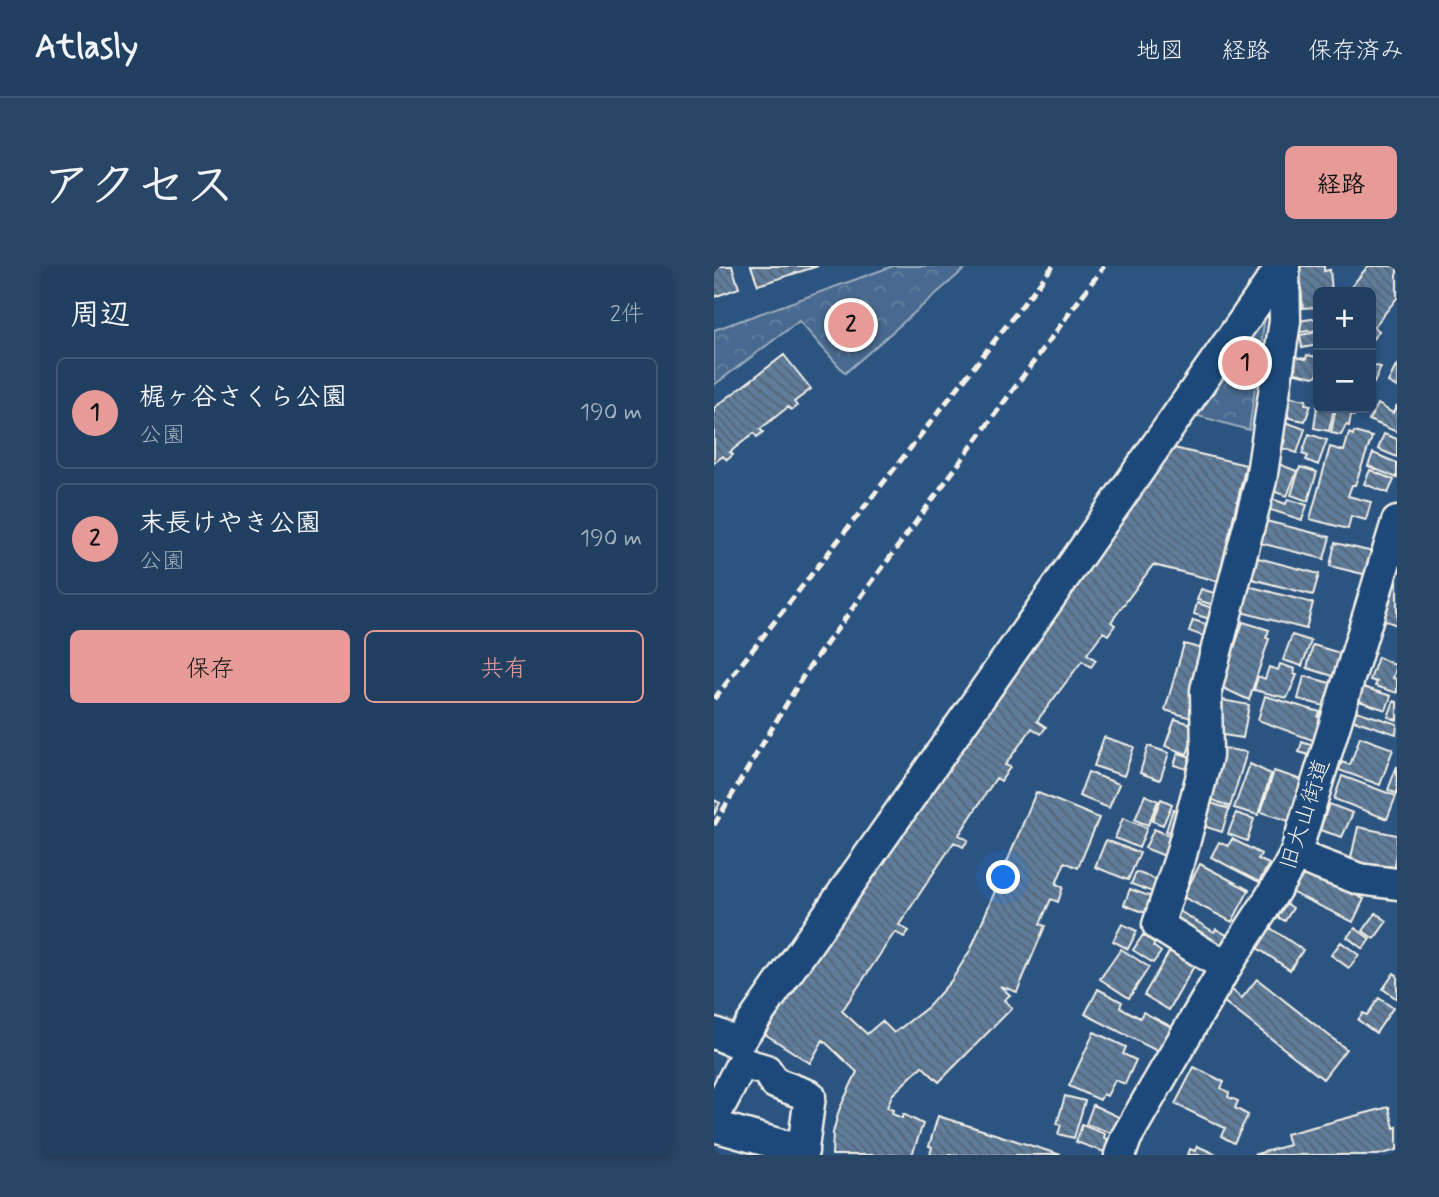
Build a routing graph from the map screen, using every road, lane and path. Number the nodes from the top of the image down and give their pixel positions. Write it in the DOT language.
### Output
graph roads {
  1 [pos="1283,266"];
  2 [pos="1397,522"];
  3 [pos="1295,855"];
  4 [pos="1397,884"];
  5 [pos="1226,967"];
  6 [pos="714,1033"];
  7 [pos="714,1117"];
  8 [pos="714,1126"];
  9 [pos="802,1153"];
  10 [pos="1119,1155"];
  1 -- 5 [label="street"];
  1 -- 6 [label="street"];
  2 -- 3 [label="street, 旧大山街道"];
  3 -- 4 [label="street"];
  3 -- 5 [label="street, 旧大山街道"];
  5 -- 10 [label="street, 旧大山街道"];
  7 -- 9 [label="street"];
  8 -- 9 [label="street"];
}
